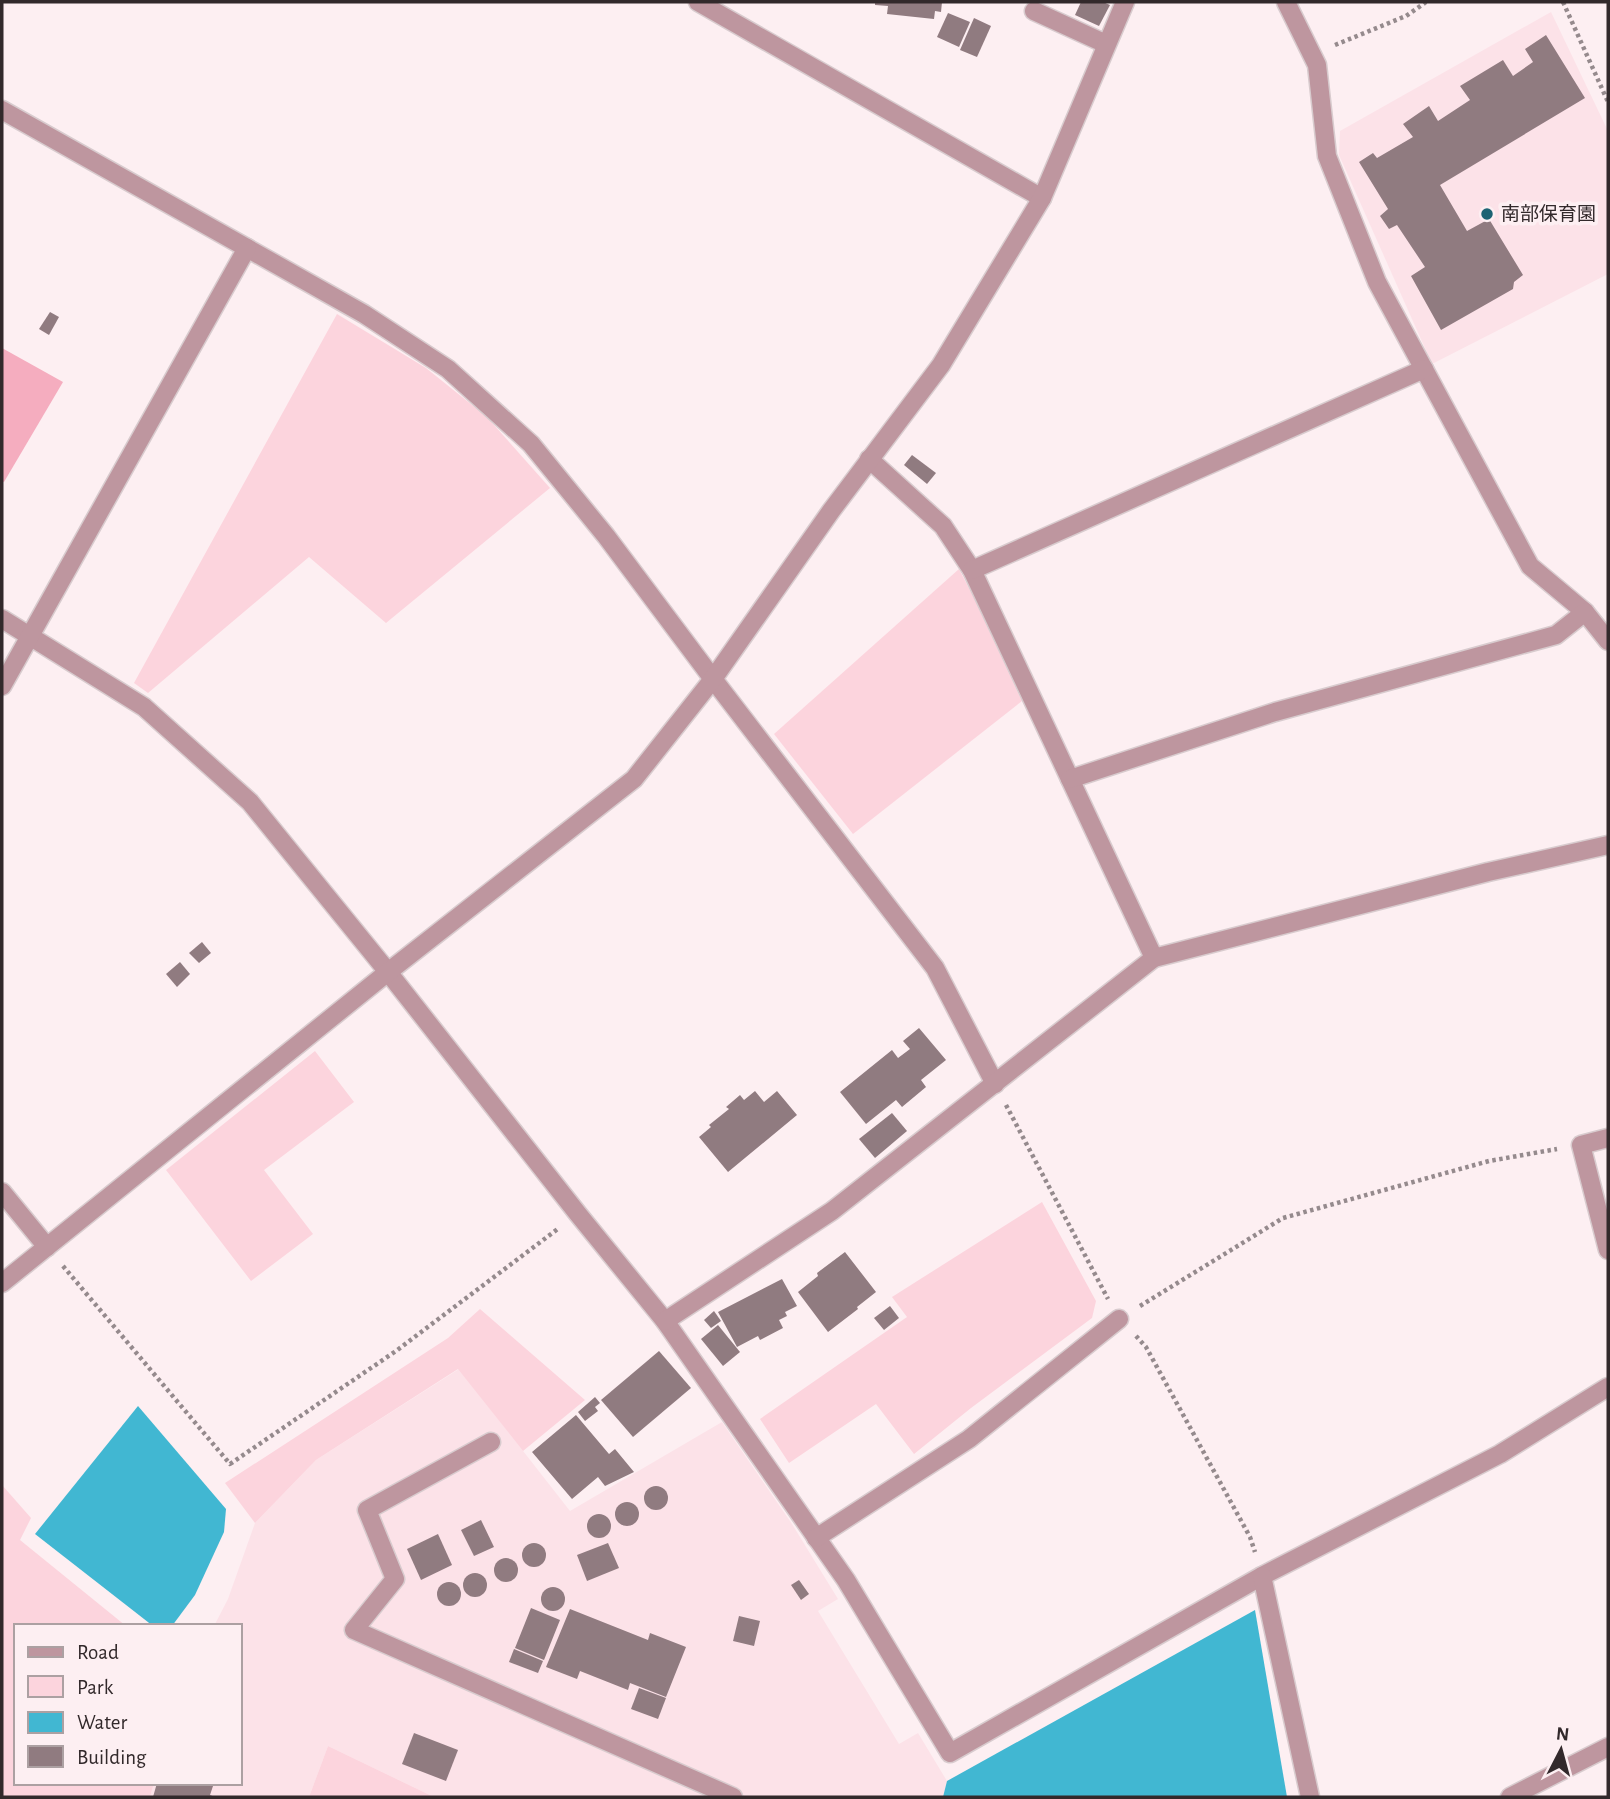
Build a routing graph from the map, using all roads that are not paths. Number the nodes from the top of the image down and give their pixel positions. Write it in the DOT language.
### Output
graph roads {
  1 [pos="698,2"];
  2 [pos="1125,2"];
  3 [pos="1286,2"];
  4 [pos="1034,11"];
  5 [pos="1106,44"];
  6 [pos="2,110"];
  7 [pos="1042,198"];
  8 [pos="247,248"];
  9 [pos="1424,369"];
  10 [pos="869,458"];
  11 [pos="972,570"];
  12 [pos="1585,612"];
  13 [pos="2,619"];
  14 [pos="30,635"];
  15 [pos="1608,641"];
  16 [pos="713,679"];
  17 [pos="2,685"];
  18 [pos="1070,779"];
  19 [pos="1608,845"];
  20 [pos="1154,958"];
  21 [pos="388,972"];
  22 [pos="995,1084"];
  23 [pos="1608,1138"];
  24 [pos="2,1192"];
  25 [pos="47,1247"];
  26 [pos="1608,1250"];
  27 [pos="2,1283"];
  28 [pos="1119,1319"];
  29 [pos="665,1321"];
  30 [pos="1608,1387"];
  31 [pos="491,1442"];
  32 [pos="816,1538"];
  33 [pos="1262,1576"];
  34 [pos="1608,1747"];
  35 [pos="733,1797"];
  36 [pos="1311,1797"];
  37 [pos="1510,1797"];
  1 -- 7 [label="street"];
  2 -- 5 [label="street"];
  3 -- 9 [label="street"];
  4 -- 5 [label="street"];
  5 -- 7 [label="street"];
  6 -- 8 [label="street"];
  7 -- 10 [label="street"];
  8 -- 14 [label="street"];
  8 -- 16 [label="street"];
  9 -- 11 [label="street"];
  9 -- 12 [label="street"];
  10 -- 11 [label="street"];
  10 -- 16 [label="street"];
  11 -- 18 [label="street"];
  12 -- 15 [label="street"];
  12 -- 18 [label="street"];
  13 -- 14 [label="street"];
  14 -- 17 [label="street"];
  14 -- 21 [label="street"];
  16 -- 21 [label="street"];
  16 -- 22 [label="street"];
  18 -- 20 [label="street"];
  19 -- 20 [label="street"];
  20 -- 22 [label="street"];
  21 -- 25 [label="street"];
  21 -- 29 [label="street"];
  22 -- 29 [label="street"];
  23 -- 26 [label="street"];
  24 -- 25 [label="street"];
  25 -- 27 [label="street"];
  28 -- 32 [label="street"];
  29 -- 32 [label="street"];
  30 -- 33 [label="street"];
  31 -- 35 [label="street"];
  32 -- 33 [label="street"];
  33 -- 36 [label="street"];
  34 -- 37 [label="street"];
}
